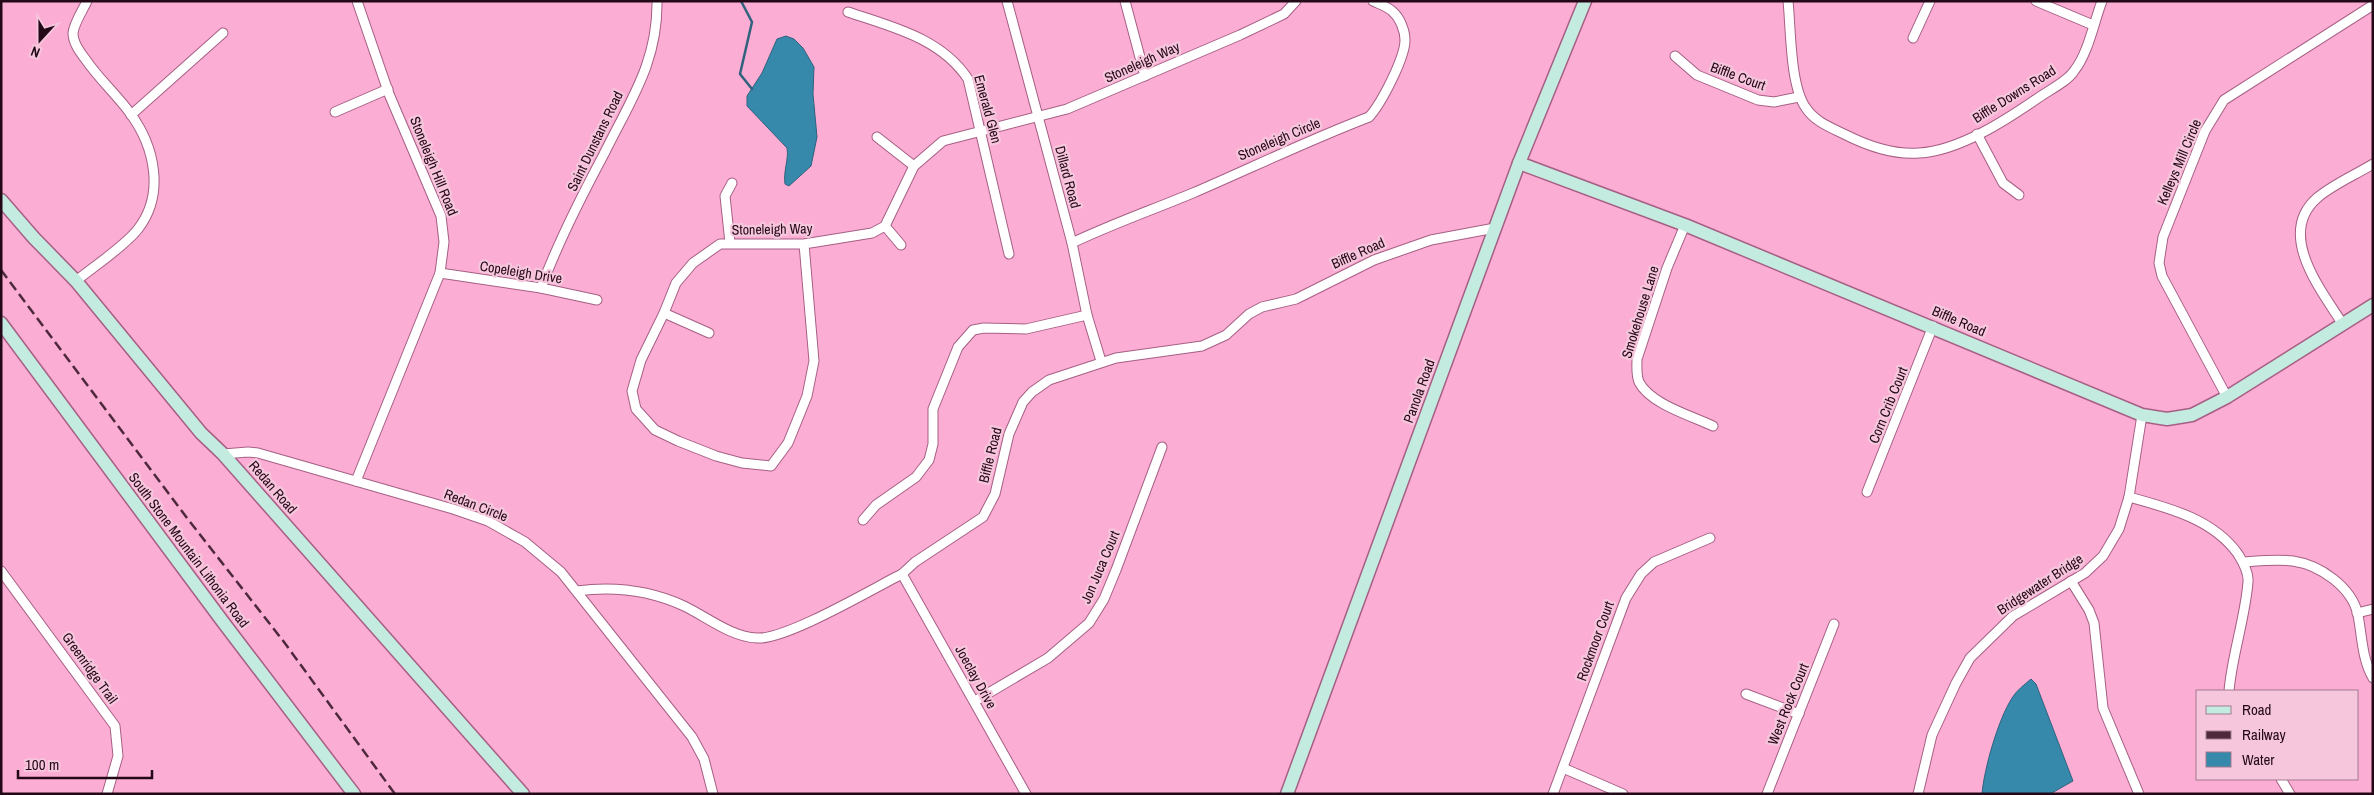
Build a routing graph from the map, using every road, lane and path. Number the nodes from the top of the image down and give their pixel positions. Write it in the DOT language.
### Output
graph roads {
  1 [pos="87,1"];
  2 [pos="357,1"];
  3 [pos="657,1"];
  4 [pos="1007,1"];
  5 [pos="1126,1"];
  6 [pos="1296,1"];
  7 [pos="1372,1"];
  8 [pos="1585,1"];
  9 [pos="1788,1"];
  10 [pos="1930,1"];
  11 [pos="2036,1"];
  12 [pos="2102,1"];
  13 [pos="2373,4"];
  14 [pos="848,12"];
  15 [pos="2093,25"];
  16 [pos="223,34"];
  17 [pos="1913,38"];
  18 [pos="1675,56"];
  19 [pos="1145,76"];
  20 [pos="388,89"];
  21 [pos="1799,96"];
  22 [pos="335,112"];
  23 [pos="131,115"];
  24 [pos="1038,117"];
  25 [pos="980,133"];
  26 [pos="1977,134"];
  27 [pos="877,137"];
  28 [pos="1519,163"];
  29 [pos="2373,164"];
  30 [pos="914,166"];
  31 [pos="732,183"];
  32 [pos="2019,195"];
  33 [pos="1,200"];
  34 [pos="1685,225"];
  35 [pos="885,226"];
  36 [pos="1495,228"];
  37 [pos="730,243"];
  38 [pos="1072,243"];
  39 [pos="804,244"];
  40 [pos="901,246"];
  41 [pos="1009,254"];
  42 [pos="440,273"];
  43 [pos="76,281"];
  44 [pos="541,288"];
  45 [pos="597,300"];
  46 [pos="2373,305"];
  47 [pos="664,313"];
  48 [pos="1087,315"];
  49 [pos="1,323"];
  50 [pos="2342,323"];
  51 [pos="1933,326"];
  52 [pos="709,334"];
  53 [pos="1101,362"];
  54 [pos="2227,397"];
  55 [pos="2142,415"];
  56 [pos="1713,426"];
  57 [pos="1162,447"];
  58 [pos="223,454"];
  59 [pos="356,481"];
  60 [pos="1867,492"];
  61 [pos="2129,497"];
  62 [pos="863,520"];
  63 [pos="1710,538"];
  64 [pos="2243,562"];
  65 [pos="1,570"];
  66 [pos="902,574"];
  67 [pos="2071,581"];
  68 [pos="577,591"];
  69 [pos="2373,609"];
  70 [pos="2357,613"];
  71 [pos="1834,624"];
  72 [pos="2373,678"];
  73 [pos="2228,690"];
  74 [pos="1746,694"];
  75 [pos="974,701"];
  76 [pos="1798,714"];
  77 [pos="1563,768"];
  78 [pos="2282,780"];
  79 [pos="107,794"];
  80 [pos="354,794"];
  81 [pos="523,794"];
  82 [pos="712,794"];
  83 [pos="1026,794"];
  84 [pos="1287,794"];
  85 [pos="1553,794"];
  86 [pos="1623,794"];
  87 [pos="1767,794"];
  88 [pos="1918,794"];
  89 [pos="2139,794"];
  90 [pos="2290,794"];
  1 -- 23 [label="street"];
  2 -- 20 [label="street, Stoneleigh Hill Road"];
  3 -- 44 [label="street, Saint Dunstans Road"];
  4 -- 24 [label="street, Dillard Road"];
  5 -- 19 [label="street"];
  6 -- 19 [label="street, Stoneleigh Way"];
  7 -- 38 [label="street, Stoneleigh Circle"];
  8 -- 28 [label="main road, Panola Road"];
  9 -- 21 [label="street, Biffle Downs Road"];
  10 -- 17 [label="street"];
  11 -- 15 [label="street"];
  12 -- 15 [label="street, Biffle Downs Road"];
  13 -- 54 [label="street, Kelleys Mill Circle"];
  14 -- 25 [label="street, Emerald Glen"];
  15 -- 26 [label="street, Biffle Downs Road"];
  16 -- 23 [label="street"];
  18 -- 21 [label="street, Biffle Court"];
  19 -- 24 [label="street, Stoneleigh Way"];
  20 -- 22 [label="street"];
  20 -- 42 [label="street, Stoneleigh Hill Road"];
  21 -- 26 [label="street, Biffle Downs Road"];
  23 -- 43 [label="street"];
  24 -- 25 [label="street, Stoneleigh Way"];
  24 -- 38 [label="street, Dillard Road"];
  25 -- 30 [label="street, Stoneleigh Way"];
  25 -- 41 [label="street, Emerald Glen"];
  26 -- 32 [label="street"];
  27 -- 30 [label="street"];
  28 -- 34 [label="main road, Biffle Road"];
  28 -- 36 [label="main road, Panola Road"];
  29 -- 50 [label="street"];
  30 -- 35 [label="street, Stoneleigh Way"];
  31 -- 37 [label="street"];
  33 -- 43 [label="main road, Redan Road"];
  34 -- 51 [label="main road, Biffle Road"];
  34 -- 56 [label="street, Smokehouse Lane"];
  35 -- 39 [label="street, Stoneleigh Way"];
  35 -- 40 [label="street"];
  36 -- 53 [label="street, Biffle Road"];
  36 -- 84 [label="main road, Panola Road"];
  37 -- 39 [label="street, Stoneleigh Way"];
  37 -- 47 [label="street, Stoneleigh Way"];
  38 -- 48 [label="street, Dillard Road"];
  39 -- 47 [label="street, Stoneleigh Way"];
  42 -- 44 [label="street, Copeleigh Drive"];
  42 -- 59 [label="street, Stoneleigh Hill Road"];
  43 -- 58 [label="main road, Redan Road"];
  44 -- 45 [label="street, Copeleigh Drive"];
  46 -- 50 [label="main road, Biffle Road"];
  47 -- 52 [label="street"];
  48 -- 53 [label="street, Dillard Road"];
  48 -- 62 [label="street"];
  49 -- 80 [label="main road, South Stone Mountain Lithonia Road"];
  50 -- 54 [label="main road, Biffle Road"];
  51 -- 55 [label="main road, Biffle Road"];
  51 -- 60 [label="street, Corn Crib Court"];
  53 -- 66 [label="street, Biffle Road"];
  54 -- 55 [label="main road, Biffle Road"];
  55 -- 61 [label="street, Bridgewater Bridge"];
  57 -- 75 [label="street, Jon Juca Court"];
  58 -- 59 [label="street, Redan Circle"];
  58 -- 81 [label="main road, Redan Road"];
  59 -- 68 [label="street, Redan Circle"];
  61 -- 64 [label="street"];
  61 -- 67 [label="street, Bridgewater Bridge"];
  63 -- 77 [label="street, Rockmoor Court"];
  64 -- 70 [label="street"];
  64 -- 73 [label="street"];
  65 -- 79 [label="street, Greenridge Trail"];
  66 -- 68 [label="street, Biffle Road"];
  66 -- 75 [label="street, Joeclay Drive"];
  67 -- 88 [label="street, Bridgewater Bridge"];
  67 -- 89 [label="street"];
  68 -- 82 [label="street, Redan Circle"];
  69 -- 70 [label="street"];
  70 -- 72 [label="street"];
  71 -- 76 [label="street, West Rock Court"];
  74 -- 76 [label="street"];
  75 -- 83 [label="street, Joeclay Drive"];
  76 -- 87 [label="street, West Rock Court"];
  77 -- 85 [label="street, Rockmoor Court"];
  77 -- 86 [label="street"];
  78 -- 90 [label="street"];
}
